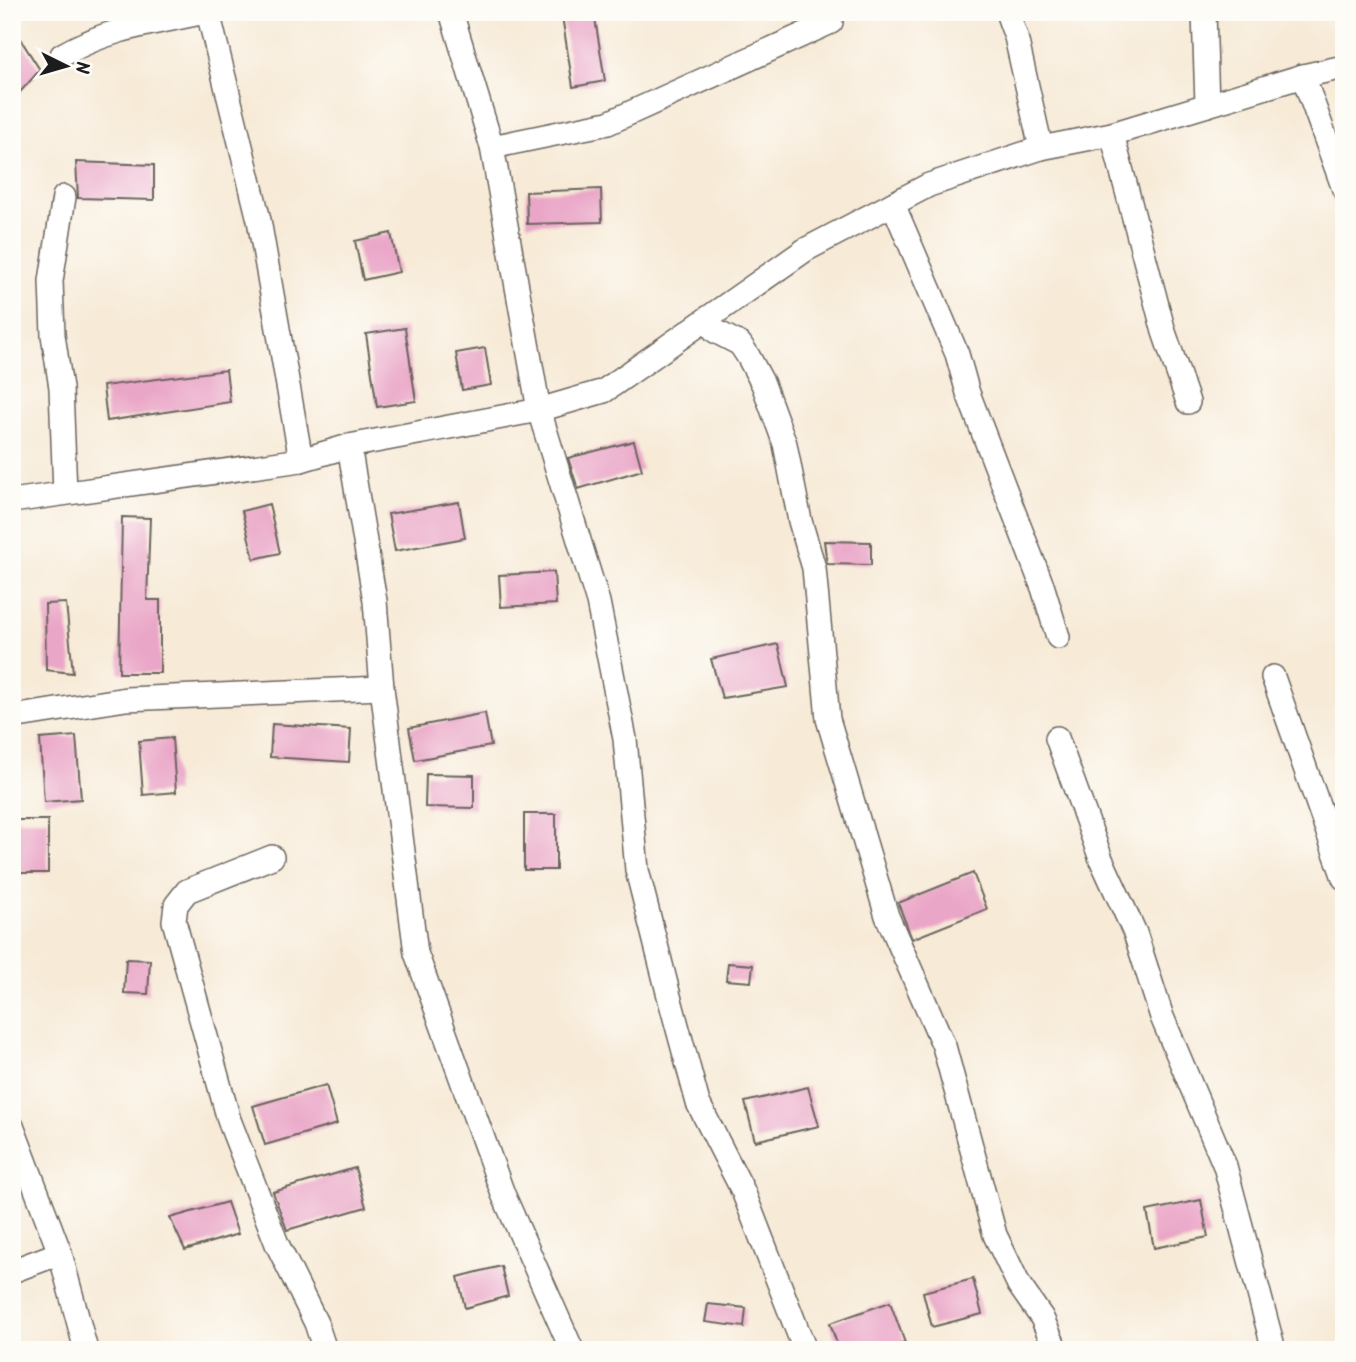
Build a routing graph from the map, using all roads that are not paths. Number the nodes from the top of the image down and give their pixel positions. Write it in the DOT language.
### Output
graph roads {
  1 [pos="207,12"];
  2 [pos="451,12"];
  3 [pos="1007,12"];
  4 [pos="1204,12"];
  5 [pos="831,22"];
  6 [pos="62,55"];
  7 [pos="1344,67"];
  8 [pos="1303,76"];
  9 [pos="1207,105"];
  10 [pos="1112,134"];
  11 [pos="492,147"];
  12 [pos="1041,148"];
  13 [pos="1344,189"];
  14 [pos="64,197"];
  15 [pos="894,204"];
  16 [pos="708,318"];
  17 [pos="1188,402"];
  18 [pos="539,410"];
  19 [pos="349,446"];
  20 [pos="301,460"];
  21 [pos="65,493"];
  22 [pos="12,501"];
  23 [pos="1058,637"];
  24 [pos="1273,677"];
  25 [pos="382,688"];
  26 [pos="12,718"];
  27 [pos="1057,738"];
  28 [pos="272,857"];
  29 [pos="1344,878"];
  30 [pos="12,1126"];
  31 [pos="60,1253"];
  32 [pos="12,1271"];
  33 [pos="86,1350"];
  34 [pos="325,1350"];
  35 [pos="572,1350"];
  36 [pos="805,1350"];
  37 [pos="1056,1350"];
  38 [pos="1274,1350"];
  1 -- 6 [label="street"];
  1 -- 20 [label="street"];
  2 -- 11 [label="street"];
  3 -- 12 [label="street"];
  4 -- 9 [label="street"];
  5 -- 11 [label="street"];
  7 -- 8 [label="street"];
  8 -- 9 [label="street"];
  8 -- 13 [label="street"];
  9 -- 10 [label="street"];
  10 -- 12 [label="street"];
  10 -- 17 [label="street"];
  11 -- 18 [label="street"];
  12 -- 15 [label="street"];
  14 -- 21 [label="street"];
  15 -- 16 [label="street"];
  15 -- 23 [label="street"];
  16 -- 18 [label="street"];
  16 -- 37 [label="street"];
  18 -- 19 [label="street"];
  18 -- 36 [label="street"];
  19 -- 20 [label="street"];
  19 -- 25 [label="street"];
  20 -- 21 [label="street"];
  21 -- 22 [label="street"];
  24 -- 29 [label="street"];
  25 -- 26 [label="street"];
  25 -- 35 [label="street"];
  27 -- 38 [label="street"];
  28 -- 34 [label="street"];
  30 -- 31 [label="street"];
  31 -- 32 [label="street"];
  31 -- 33 [label="street"];
}
